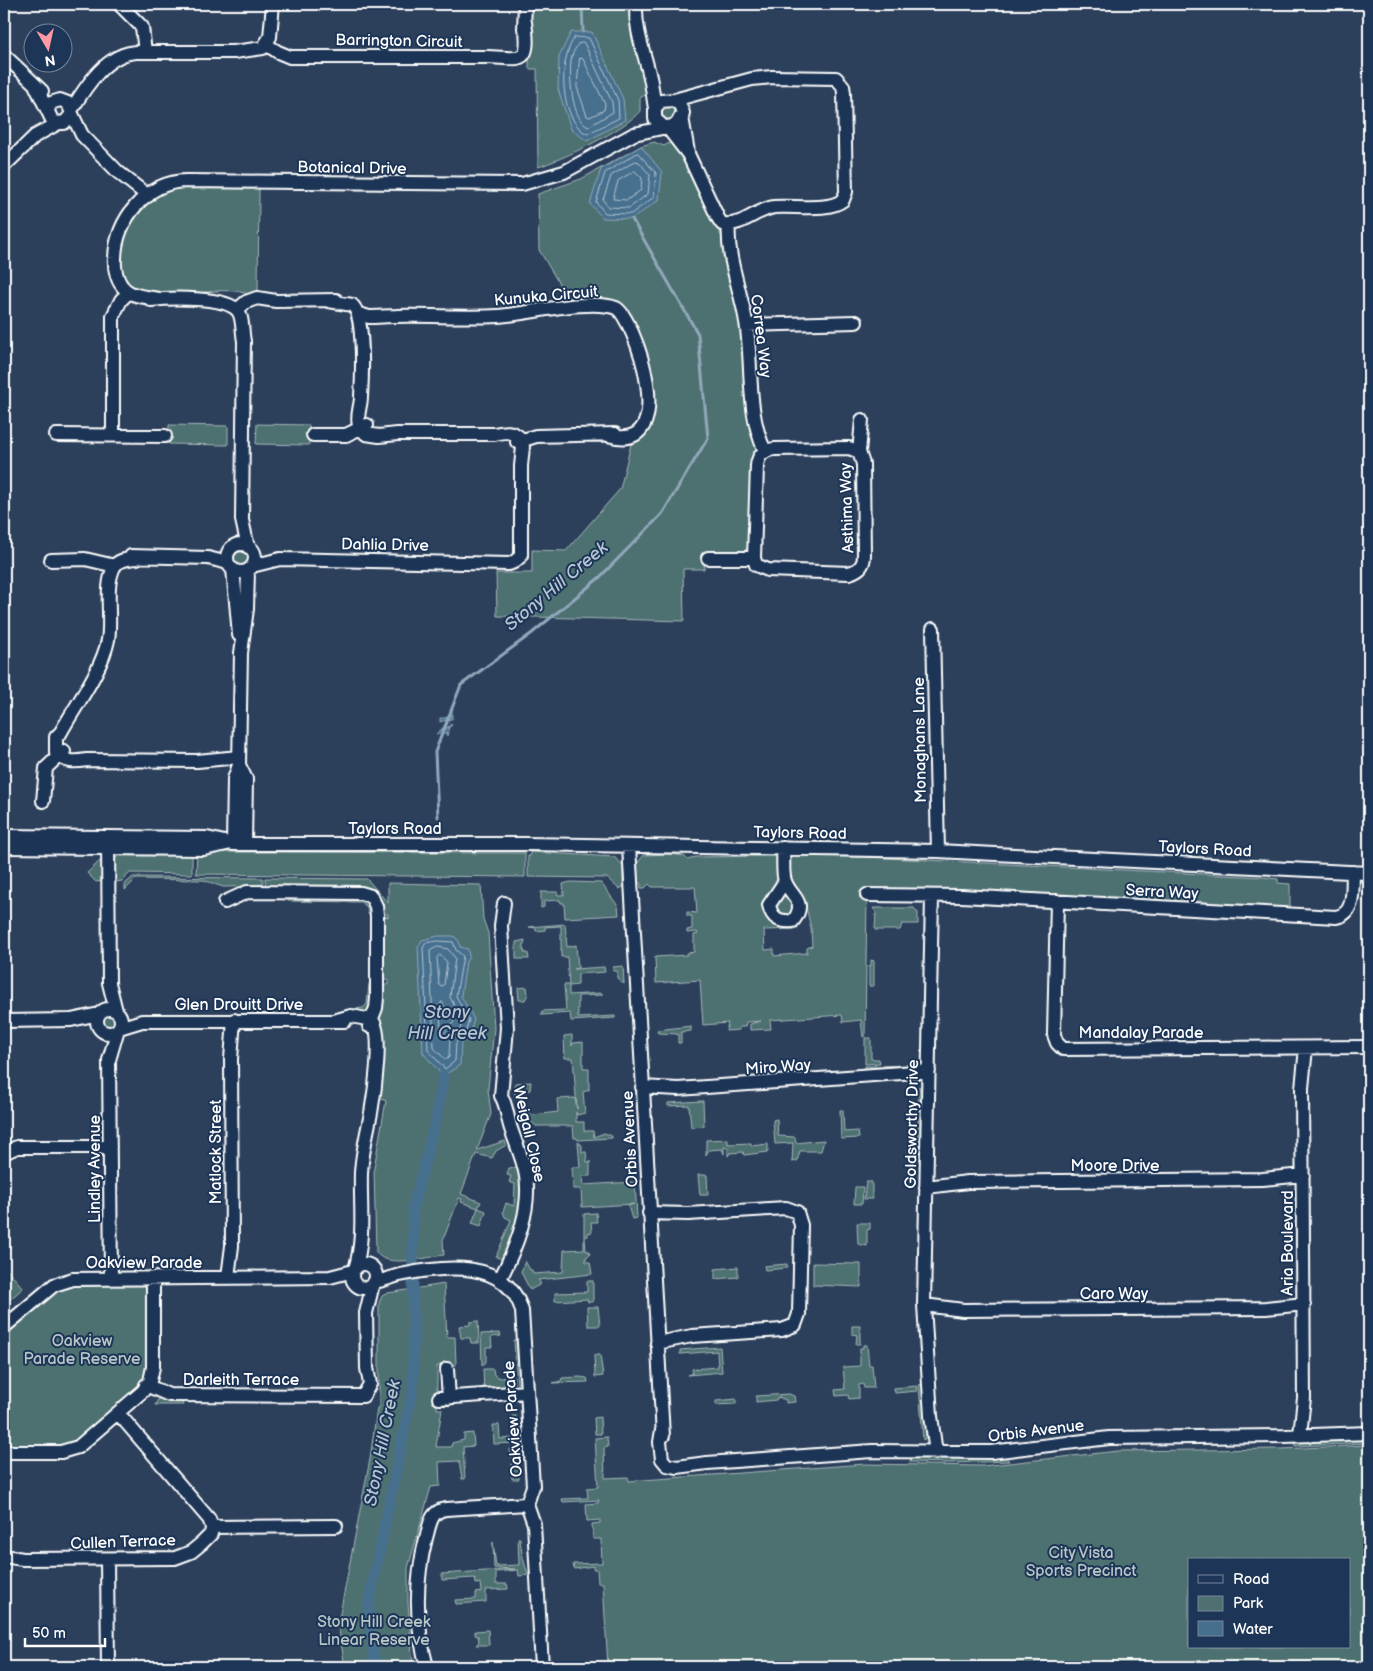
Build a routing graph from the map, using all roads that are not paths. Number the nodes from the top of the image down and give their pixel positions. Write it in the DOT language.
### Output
graph roads {
  1 [pos="120,4"];
  2 [pos="273,4"];
  3 [pos="525,4"];
  4 [pos="636,4"];
  5 [pos="272,47"];
  6 [pos="141,52"];
  7 [pos="4,55"];
  8 [pos="650,74"];
  9 [pos="86,86"];
  10 [pos="36,88"];
  11 [pos="704,93"];
  12 [pos="672,99"];
  13 [pos="60,100"];
  14 [pos="654,111"];
  15 [pos="48,112"];
  16 [pos="72,112"];
  17 [pos="682,115"];
  18 [pos="59,124"];
  19 [pos="665,127"];
  20 [pos="634,134"];
  21 [pos="82,135"];
  22 [pos="35,136"];
  23 [pos="688,154"];
  24 [pos="4,166"];
  25 [pos="144,199"];
  26 [pos="729,224"];
  27 [pos="126,297"];
  28 [pos="243,307"];
  29 [pos="363,314"];
  30 [pos="856,322"];
  31 [pos="746,325"];
  32 [pos="862,420"];
  33 [pos="364,426"];
  34 [pos="313,434"];
  35 [pos="56,435"];
  36 [pos="113,435"];
  37 [pos="166,436"];
  38 [pos="519,441"];
  39 [pos="765,451"];
  40 [pos="859,452"];
  41 [pos="242,520"];
  42 [pos="251,549"];
  43 [pos="231,557"];
  44 [pos="708,558"];
  45 [pos="754,558"];
  46 [pos="280,559"];
  47 [pos="51,560"];
  48 [pos="112,565"];
  49 [pos="250,568"];
  50 [pos="933,629"];
  51 [pos="241,653"];
  52 [pos="61,754"];
  53 [pos="239,761"];
  54 [pos="43,800"];
  55 [pos="4,836"];
  56 [pos="108,842"];
  57 [pos="236,844"];
  58 [pos="629,846"];
  59 [pos="4,847"];
  60 [pos="783,848"];
  61 [pos="938,851"];
  62 [pos="1353,872"];
  63 [pos="1369,873"];
  64 [pos="785,881"];
  65 [pos="868,895"];
  66 [pos="932,896"];
  67 [pos="1057,901"];
  68 [pos="225,902"];
  69 [pos="504,903"];
  70 [pos="106,1018"];
  71 [pos="230,1020"];
  72 [pos="4,1021"];
  73 [pos="142,1021"];
  74 [pos="370,1023"];
  75 [pos="118,1028"];
  76 [pos="1369,1047"];
  77 [pos="1302,1048"];
  78 [pos="109,1060"];
  79 [pos="928,1076"];
  80 [pos="642,1092"];
  81 [pos="110,1147"];
  82 [pos="4,1152"];
  83 [pos="1303,1180"];
  84 [pos="926,1182"];
  85 [pos="649,1217"];
  86 [pos="362,1236"];
  87 [pos="370,1267"];
  88 [pos="398,1275"];
  89 [pos="232,1277"];
  90 [pos="355,1277"];
  91 [pos="111,1278"];
  92 [pos="153,1278"];
  93 [pos="500,1279"];
  94 [pos="373,1283"];
  95 [pos="1304,1308"];
  96 [pos="925,1311"];
  97 [pos="366,1313"];
  98 [pos="4,1327"];
  99 [pos="656,1339"];
  100 [pos="447,1370"];
  101 [pos="146,1385"];
  102 [pos="527,1392"];
  103 [pos="118,1413"];
  104 [pos="1369,1432"];
  105 [pos="1305,1435"];
  106 [pos="4,1452"];
  107 [pos="932,1452"];
  108 [pos="527,1504"];
  109 [pos="336,1526"];
  110 [pos="212,1527"];
  111 [pos="4,1556"];
  112 [pos="107,1558"];
  113 [pos="23,1559"];
  114 [pos="4,1563"];
  115 [pos="108,1667"];
  116 [pos="427,1667"];
  117 [pos="542,1667"];
  1 -- 6 [label="street"];
  2 -- 5 [label="street"];
  3 -- 5 [label="street, Barrington Circuit"];
  4 -- 8 [label="street"];
  5 -- 6 [label="street"];
  6 -- 9 [label="street"];
  7 -- 10 [label="street"];
  8 -- 12 [label="street"];
  8 -- 14 [label="street"];
  9 -- 13 [label="street"];
  9 -- 16 [label="street"];
  10 -- 13 [label="street"];
  10 -- 15 [label="street"];
  11 -- 12 [label="street"];
  11 -- 17 [label="street"];
  11 -- 26 [label="street"];
  12 -- 14 [label="street"];
  12 -- 17 [label="street"];
  13 -- 15 [label="street"];
  13 -- 16 [label="street"];
  14 -- 19 [label="street"];
  14 -- 20 [label="street, Botanical Drive"];
  15 -- 18 [label="street"];
  15 -- 22 [label="street"];
  16 -- 18 [label="street"];
  16 -- 21 [label="street"];
  17 -- 19 [label="street"];
  17 -- 23 [label="street"];
  18 -- 21 [label="street"];
  18 -- 22 [label="street"];
  19 -- 20 [label="street, Botanical Drive"];
  19 -- 23 [label="street"];
  20 -- 25 [label="street, Botanical Drive"];
  21 -- 25 [label="street"];
  22 -- 24 [label="street"];
  23 -- 26 [label="street"];
  25 -- 27 [label="street, Botanical Drive"];
  26 -- 31 [label="street, Correa Way"];
  27 -- 28 [label="street"];
  27 -- 36 [label="street"];
  28 -- 29 [label="street"];
  28 -- 41 [label="street"];
  29 -- 33 [label="street"];
  29 -- 38 [label="street, Kunuka Circuit"];
  30 -- 31 [label="street"];
  31 -- 39 [label="street, Correa Way"];
  32 -- 40 [label="street, Asthima Way"];
  33 -- 34 [label="street"];
  33 -- 38 [label="street"];
  35 -- 36 [label="street"];
  36 -- 37 [label="street"];
  38 -- 46 [label="street, Dahlia Drive"];
  39 -- 40 [label="street, Asthima Way"];
  39 -- 45 [label="street"];
  40 -- 45 [label="street, Asthima Way"];
  41 -- 42 [label="street"];
  41 -- 43 [label="street"];
  42 -- 43 [label="street"];
  42 -- 46 [label="street, Dahlia Drive"];
  42 -- 49 [label="street"];
  43 -- 48 [label="street"];
  43 -- 49 [label="street"];
  43 -- 51 [label="street"];
  44 -- 45 [label="street"];
  46 -- 49 [label="street, Dahlia Drive"];
  47 -- 48 [label="street"];
  48 -- 52 [label="street"];
  49 -- 51 [label="street"];
  50 -- 61 [label="street, Monaghans Lane"];
  51 -- 53 [label="street"];
  52 -- 53 [label="street"];
  52 -- 54 [label="street"];
  53 -- 57 [label="street"];
  55 -- 56 [label="street, Taylors Road"];
  56 -- 57 [label="street, Taylors Road"];
  56 -- 59 [label="street, Taylors Road"];
  56 -- 70 [label="street, Lindley Avenue"];
  57 -- 58 [label="street, Taylors Road"];
  58 -- 60 [label="street, Taylors Road"];
  58 -- 80 [label="street, Orbis Avenue"];
  60 -- 61 [label="street, Taylors Road"];
  60 -- 64 [label="street"];
  61 -- 62 [label="street, Taylors Road"];
  62 -- 63 [label="street, Taylors Road"];
  62 -- 67 [label="street, Serra Way"];
  65 -- 66 [label="street"];
  66 -- 67 [label="street, Serra Way"];
  66 -- 79 [label="street, Goldsworthy Drive"];
  67 -- 77 [label="street, Mandalay Parade"];
  68 -- 74 [label="street"];
  69 -- 93 [label="street, Weigall Close"];
  70 -- 72 [label="street"];
  70 -- 73 [label="street, Glen Drouitt Drive"];
  70 -- 75 [label="street"];
  70 -- 78 [label="street, Lindley Avenue"];
  71 -- 73 [label="street, Glen Drouitt Drive"];
  71 -- 74 [label="street, Glen Drouitt Drive"];
  71 -- 89 [label="street, Matlock Street"];
  73 -- 75 [label="street, Glen Drouitt Drive"];
  74 -- 86 [label="street"];
  75 -- 78 [label="street, Lindley Avenue"];
  76 -- 77 [label="street, Mandalay Parade"];
  77 -- 83 [label="street, Aria Boulevard"];
  78 -- 81 [label="street, Lindley Avenue"];
  79 -- 80 [label="street, Miro Way"];
  79 -- 84 [label="street, Goldsworthy Drive"];
  80 -- 85 [label="street, Orbis Avenue"];
  81 -- 82 [label="street"];
  81 -- 91 [label="street, Lindley Avenue"];
  83 -- 84 [label="street, Moore Drive"];
  83 -- 95 [label="street, Aria Boulevard"];
  84 -- 96 [label="street, Goldsworthy Drive"];
  85 -- 99 [label="street, Orbis Avenue"];
  85 -- 99 [label="street"];
  86 -- 87 [label="street"];
  86 -- 90 [label="street"];
  87 -- 88 [label="street, Oakview Parade"];
  87 -- 90 [label="street"];
  87 -- 94 [label="street"];
  88 -- 93 [label="street, Oakview Parade"];
  88 -- 94 [label="street, Oakview Parade"];
  89 -- 90 [label="street, Oakview Parade"];
  89 -- 92 [label="street, Oakview Parade"];
  90 -- 94 [label="street"];
  90 -- 97 [label="street, Darleith Terrace"];
  91 -- 92 [label="street, Oakview Parade"];
  91 -- 98 [label="street, Oakview Parade"];
  92 -- 101 [label="street"];
  93 -- 102 [label="street, Oakview Parade"];
  94 -- 97 [label="street, Darleith Terrace"];
  95 -- 96 [label="street, Caro Way"];
  95 -- 105 [label="street, Aria Boulevard"];
  96 -- 107 [label="street, Goldsworthy Drive"];
  97 -- 101 [label="street, Darleith Terrace"];
  99 -- 107 [label="street, Orbis Avenue"];
  100 -- 102 [label="street"];
  101 -- 103 [label="street"];
  102 -- 108 [label="street, Oakview Parade"];
  103 -- 106 [label="street"];
  103 -- 110 [label="street"];
  104 -- 105 [label="street, Orbis Avenue"];
  105 -- 107 [label="street, Orbis Avenue"];
  108 -- 116 [label="street"];
  108 -- 117 [label="street"];
  109 -- 110 [label="street"];
  110 -- 112 [label="street, Cullen Terrace"];
  111 -- 113 [label="street, Cullen Terrace"];
  112 -- 113 [label="street, Cullen Terrace"];
  112 -- 115 [label="street"];
  113 -- 114 [label="street, Cullen Terrace"];
}
